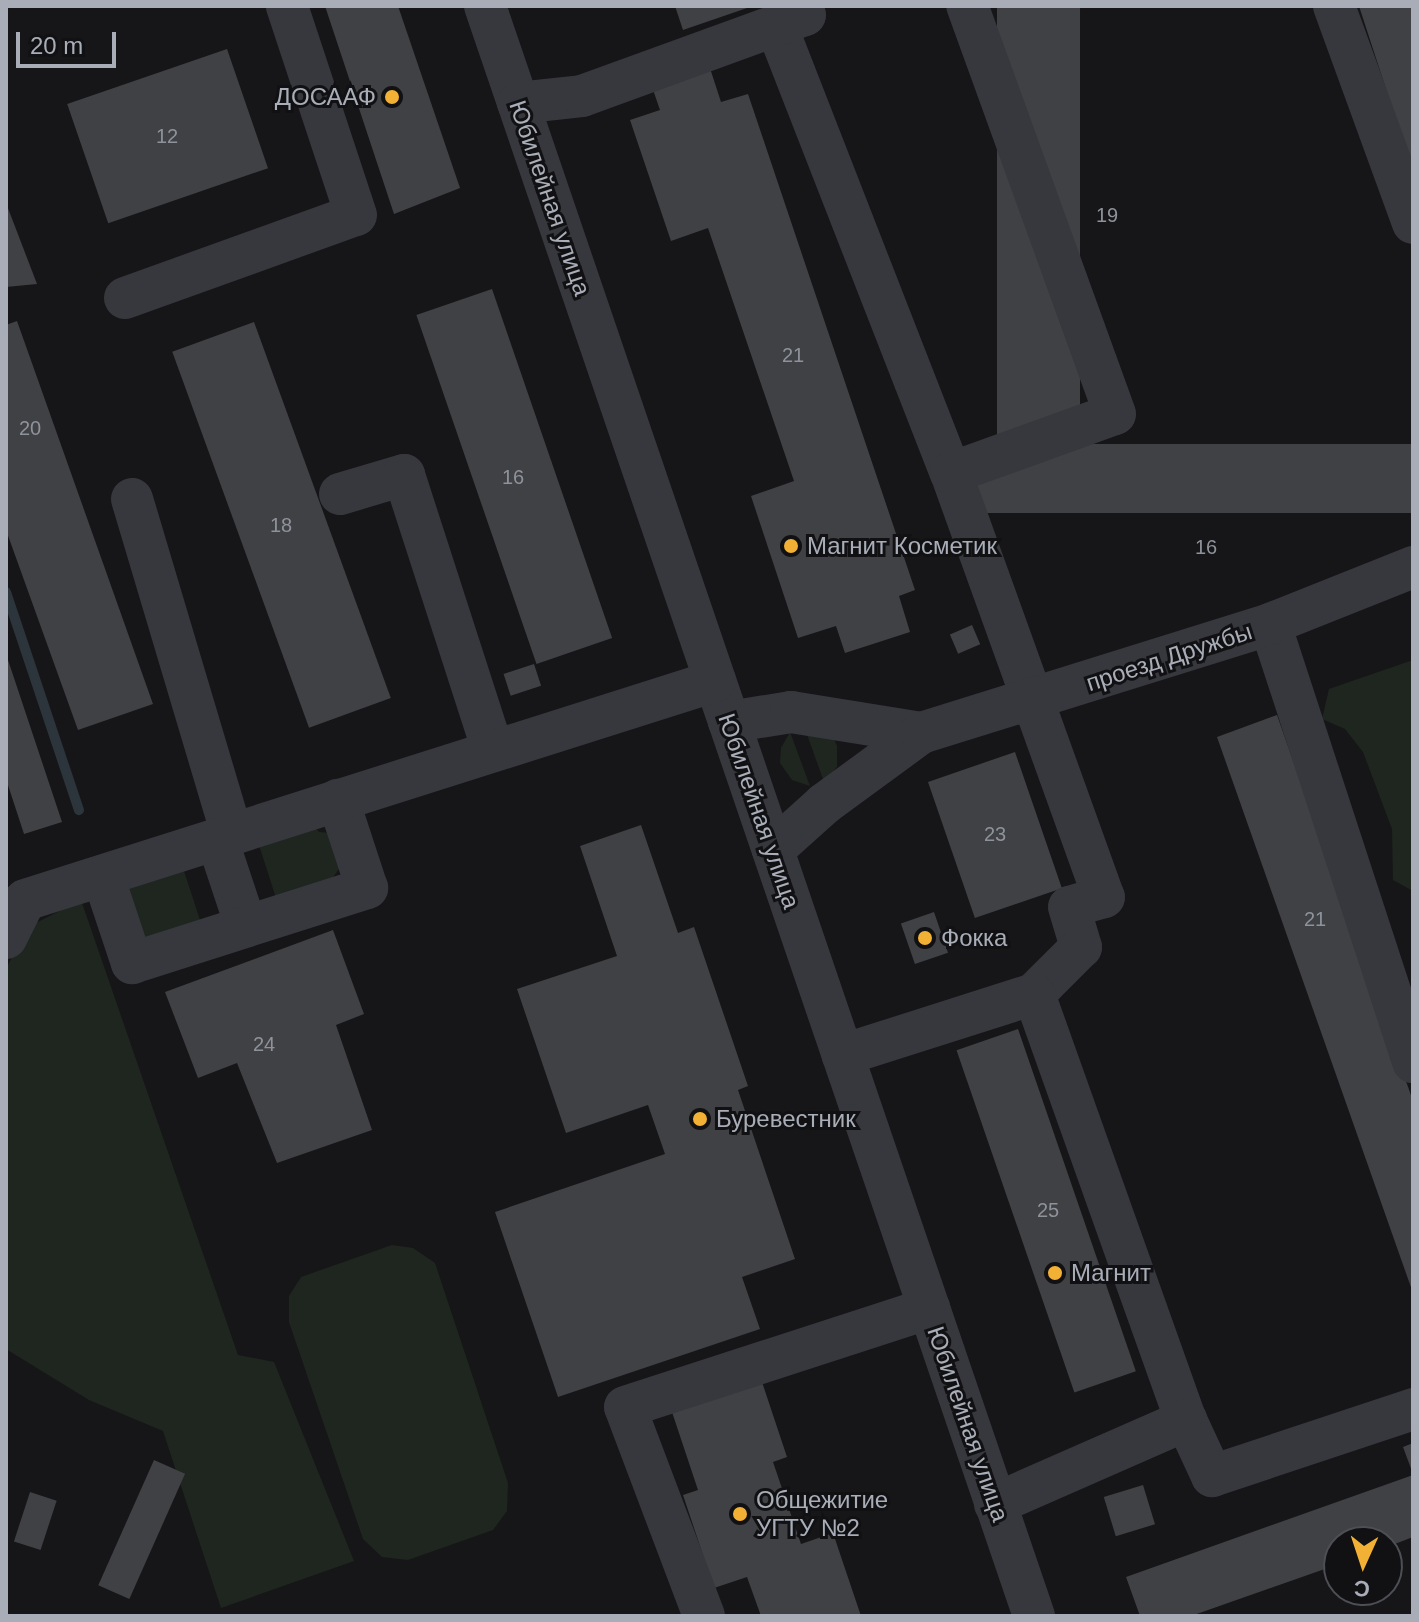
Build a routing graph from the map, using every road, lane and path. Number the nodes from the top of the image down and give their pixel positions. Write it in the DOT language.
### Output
graph roads {
  1 [pos="287,6"];
  2 [pos="485,6"];
  3 [pos="967,6"];
  4 [pos="1334,6"];
  5 [pos="788,16"];
  6 [pos="518,103"];
  7 [pos="1413,223"];
  8 [pos="125,298"];
  9 [pos="951,473"];
  10 [pos="340,494"];
  11 [pos="132,499"];
  12 [pos="1413,567"];
  13 [pos="1270,624"];
  14 [pos="715,681"];
  15 [pos="1033,702"];
  16 [pos="729,722"];
  17 [pos="921,733"];
  18 [pos="493,751"];
  19 [pos="338,800"];
  20 [pos="224,837"];
  21 [pos="773,850"];
  22 [pos="103,876"];
  23 [pos="246,926"];
  24 [pos="6,938"];
  25 [pos="1034,994"];
  26 [pos="843,1055"];
  27 [pos="1413,1062"];
  28 [pos="929,1308"];
  29 [pos="1413,1409"];
  30 [pos="1186,1420"];
  31 [pos="995,1504"];
  32 [pos="703,1616"];
  33 [pos="1034,1616"];
  1 -- 8 [label="street"];
  2 -- 6 [label="street, Юбилейная улица"];
  3 -- 9 [label="street"];
  4 -- 7 [label="street"];
  5 -- 6 [label="street"];
  5 -- 9 [label="street"];
  6 -- 14 [label="street, Юбилейная улица"];
  9 -- 15 [label="street"];
  10 -- 18 [label="street"];
  11 -- 20 [label="street"];
  12 -- 13 [label="street, проезд Дружбы"];
  13 -- 15 [label="street, проезд Дружбы"];
  13 -- 27 [label="street"];
  14 -- 16 [label="street, Юбилейная улица"];
  14 -- 18 [label="street"];
  15 -- 17 [label="street, проезд Дружбы"];
  15 -- 25 [label="street"];
  16 -- 17 [label="street, проезд Дружбы"];
  16 -- 21 [label="street, Юбилейная улица"];
  17 -- 21 [label="street, проезд Дружбы"];
  18 -- 19 [label="street"];
  19 -- 20 [label="street"];
  19 -- 23 [label="street"];
  20 -- 22 [label="street"];
  20 -- 23 [label="street"];
  21 -- 26 [label="street, Юбилейная улица"];
  22 -- 23 [label="street"];
  22 -- 24 [label="street"];
  25 -- 26 [label="street"];
  25 -- 30 [label="street"];
  26 -- 28 [label="street, Юбилейная улица"];
  28 -- 31 [label="street, Юбилейная улица"];
  28 -- 32 [label="street"];
  29 -- 30 [label="street"];
  30 -- 31 [label="street"];
  31 -- 33 [label="street, Юбилейная улица"];
}
